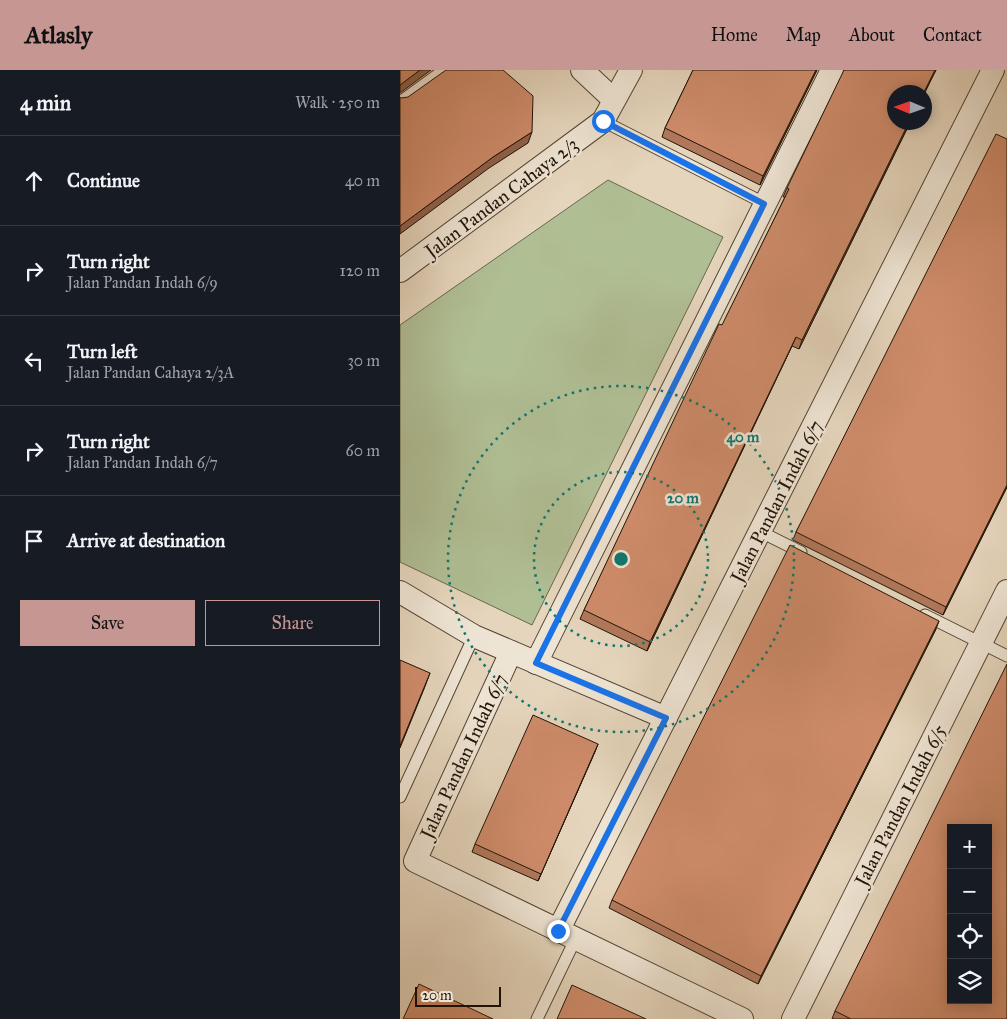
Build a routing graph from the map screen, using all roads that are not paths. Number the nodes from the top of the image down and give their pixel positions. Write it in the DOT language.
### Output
graph roads {
  1 [pos="444,70"];
  2 [pos="582,70"];
  3 [pos="631,70"];
  4 [pos="832,70"];
  5 [pos="993,70"];
  6 [pos="614,100"];
  7 [pos="400,102"];
  8 [pos="603,121"];
  9 [pos="764,204"];
  10 [pos="400,271"];
  11 [pos="760,532"];
  12 [pos="814,558"];
  13 [pos="1007,591"];
  14 [pos="400,592"];
  15 [pos="911,607"];
  16 [pos="474,636"];
  17 [pos="981,643"];
  18 [pos="511,652"];
  19 [pos="1007,656"];
  20 [pos="536,663"];
  21 [pos="666,718"];
  22 [pos="400,797"];
  23 [pos="567,936"];
  24 [pos="537,1019"];
  25 [pos="742,1019"];
  26 [pos="792,1019"];
  1 -- 7 [label="lane"];
  2 -- 6 [label="street"];
  3 -- 6 [label="street, Jalan Pandan Cahaya 2/3"];
  4 -- 9 [label="street"];
  5 -- 11 [label="street, Jalan Pandan Indah 6/7"];
  6 -- 8 [label="street, Jalan Pandan Cahaya 2/3"];
  8 -- 9 [label="lane"];
  8 -- 10 [label="street, Jalan Pandan Cahaya 2/3"];
  9 -- 20 [label="street"];
  11 -- 12 [label="lane"];
  11 -- 21 [label="street, Jalan Pandan Indah 6/7"];
  13 -- 17 [label="street, Jalan Pandan Indah 6/5"];
  14 -- 16 [label="street"];
  15 -- 17 [label="lane"];
  16 -- 18 [label="street"];
  16 -- 22 [label="lane"];
  17 -- 19 [label="lane"];
  17 -- 26 [label="street, Jalan Pandan Indah 6/5"];
  18 -- 20 [label="street"];
  18 -- 23 [label="street, Jalan Pandan Indah 6/7"];
  20 -- 21 [label="street"];
  21 -- 23 [label="street, Jalan Pandan Indah 6/7"];
  23 -- 24 [label="lane"];
  23 -- 25 [label="street"];
}
